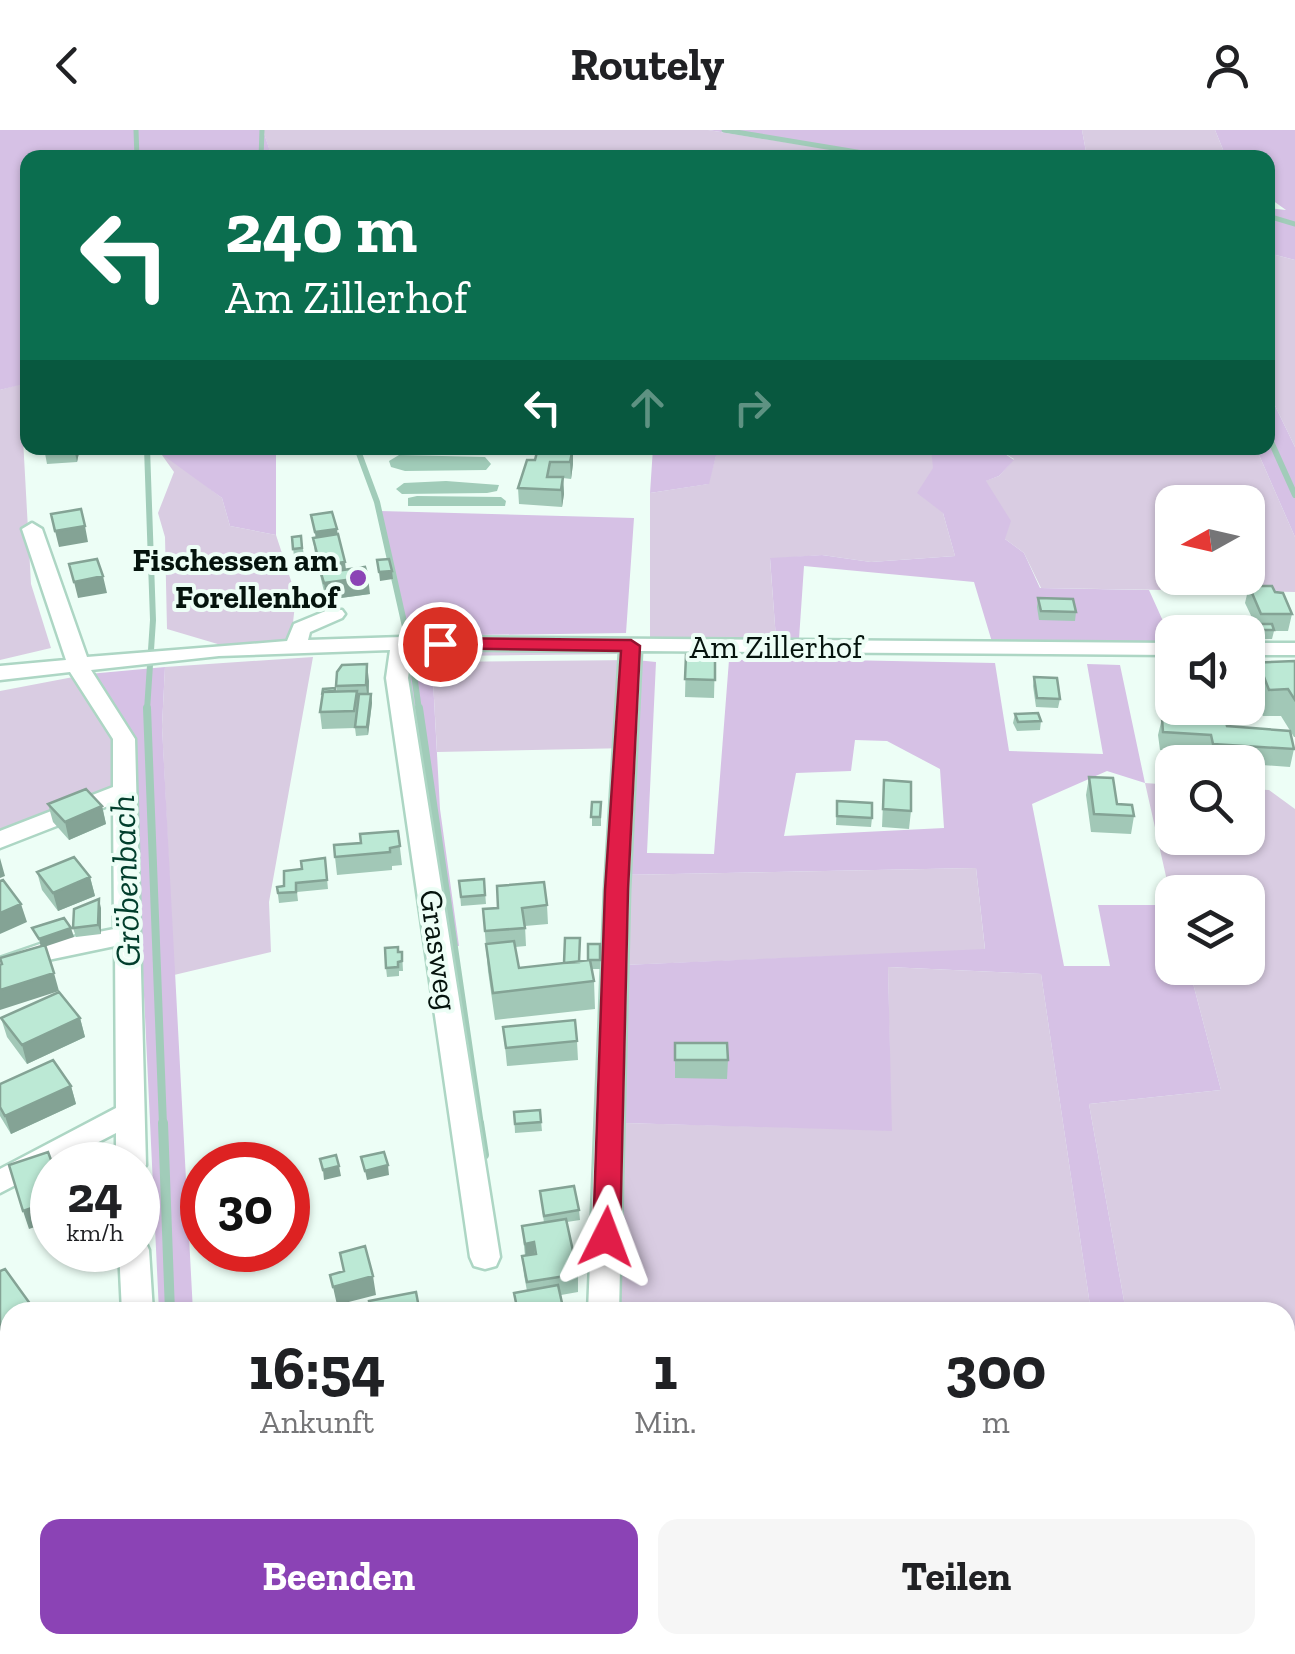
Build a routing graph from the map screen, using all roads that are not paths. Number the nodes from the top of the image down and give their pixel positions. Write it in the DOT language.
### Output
graph roads {
  1 [pos="32,528"];
  2 [pos="335,614"];
  3 [pos="402,643"];
  4 [pos="296,646"];
  5 [pos="631,646"];
  6 [pos="1155,649"];
  7 [pos="1265,649"];
  8 [pos="1295,649"];
  9 [pos="80,662"];
  10 [pos="0,673"];
  11 [pos="127,790"];
  12 [pos="0,840"];
  13 [pos="127,935"];
  14 [pos="0,968"];
  15 [pos="128,1114"];
  16 [pos="129,1142"];
  17 [pos="0,1182"];
  18 [pos="485,1257"];
  19 [pos="135,1272"];
  20 [pos="137,1302"];
  21 [pos="603,1302"];
  1 -- 9 [label="street"];
  2 -- 4 [label="street"];
  3 -- 4 [label="street, Am Zillerhof"];
  3 -- 5 [label="street, Am Zillerhof"];
  3 -- 18 [label="street, Grasweg"];
  4 -- 9 [label="street, Am Zillerhof"];
  5 -- 6 [label="street, Am Zillerhof"];
  5 -- 21 [label="street"];
  7 -- 8 [label="street"];
  9 -- 10 [label="street, Am Zillerhof"];
  9 -- 11 [label="street"];
  11 -- 12 [label="street"];
  11 -- 13 [label="street"];
  13 -- 14 [label="street"];
  13 -- 15 [label="street"];
  15 -- 16 [label="street"];
  15 -- 17 [label="street"];
  19 -- 20 [label="street"];
}
